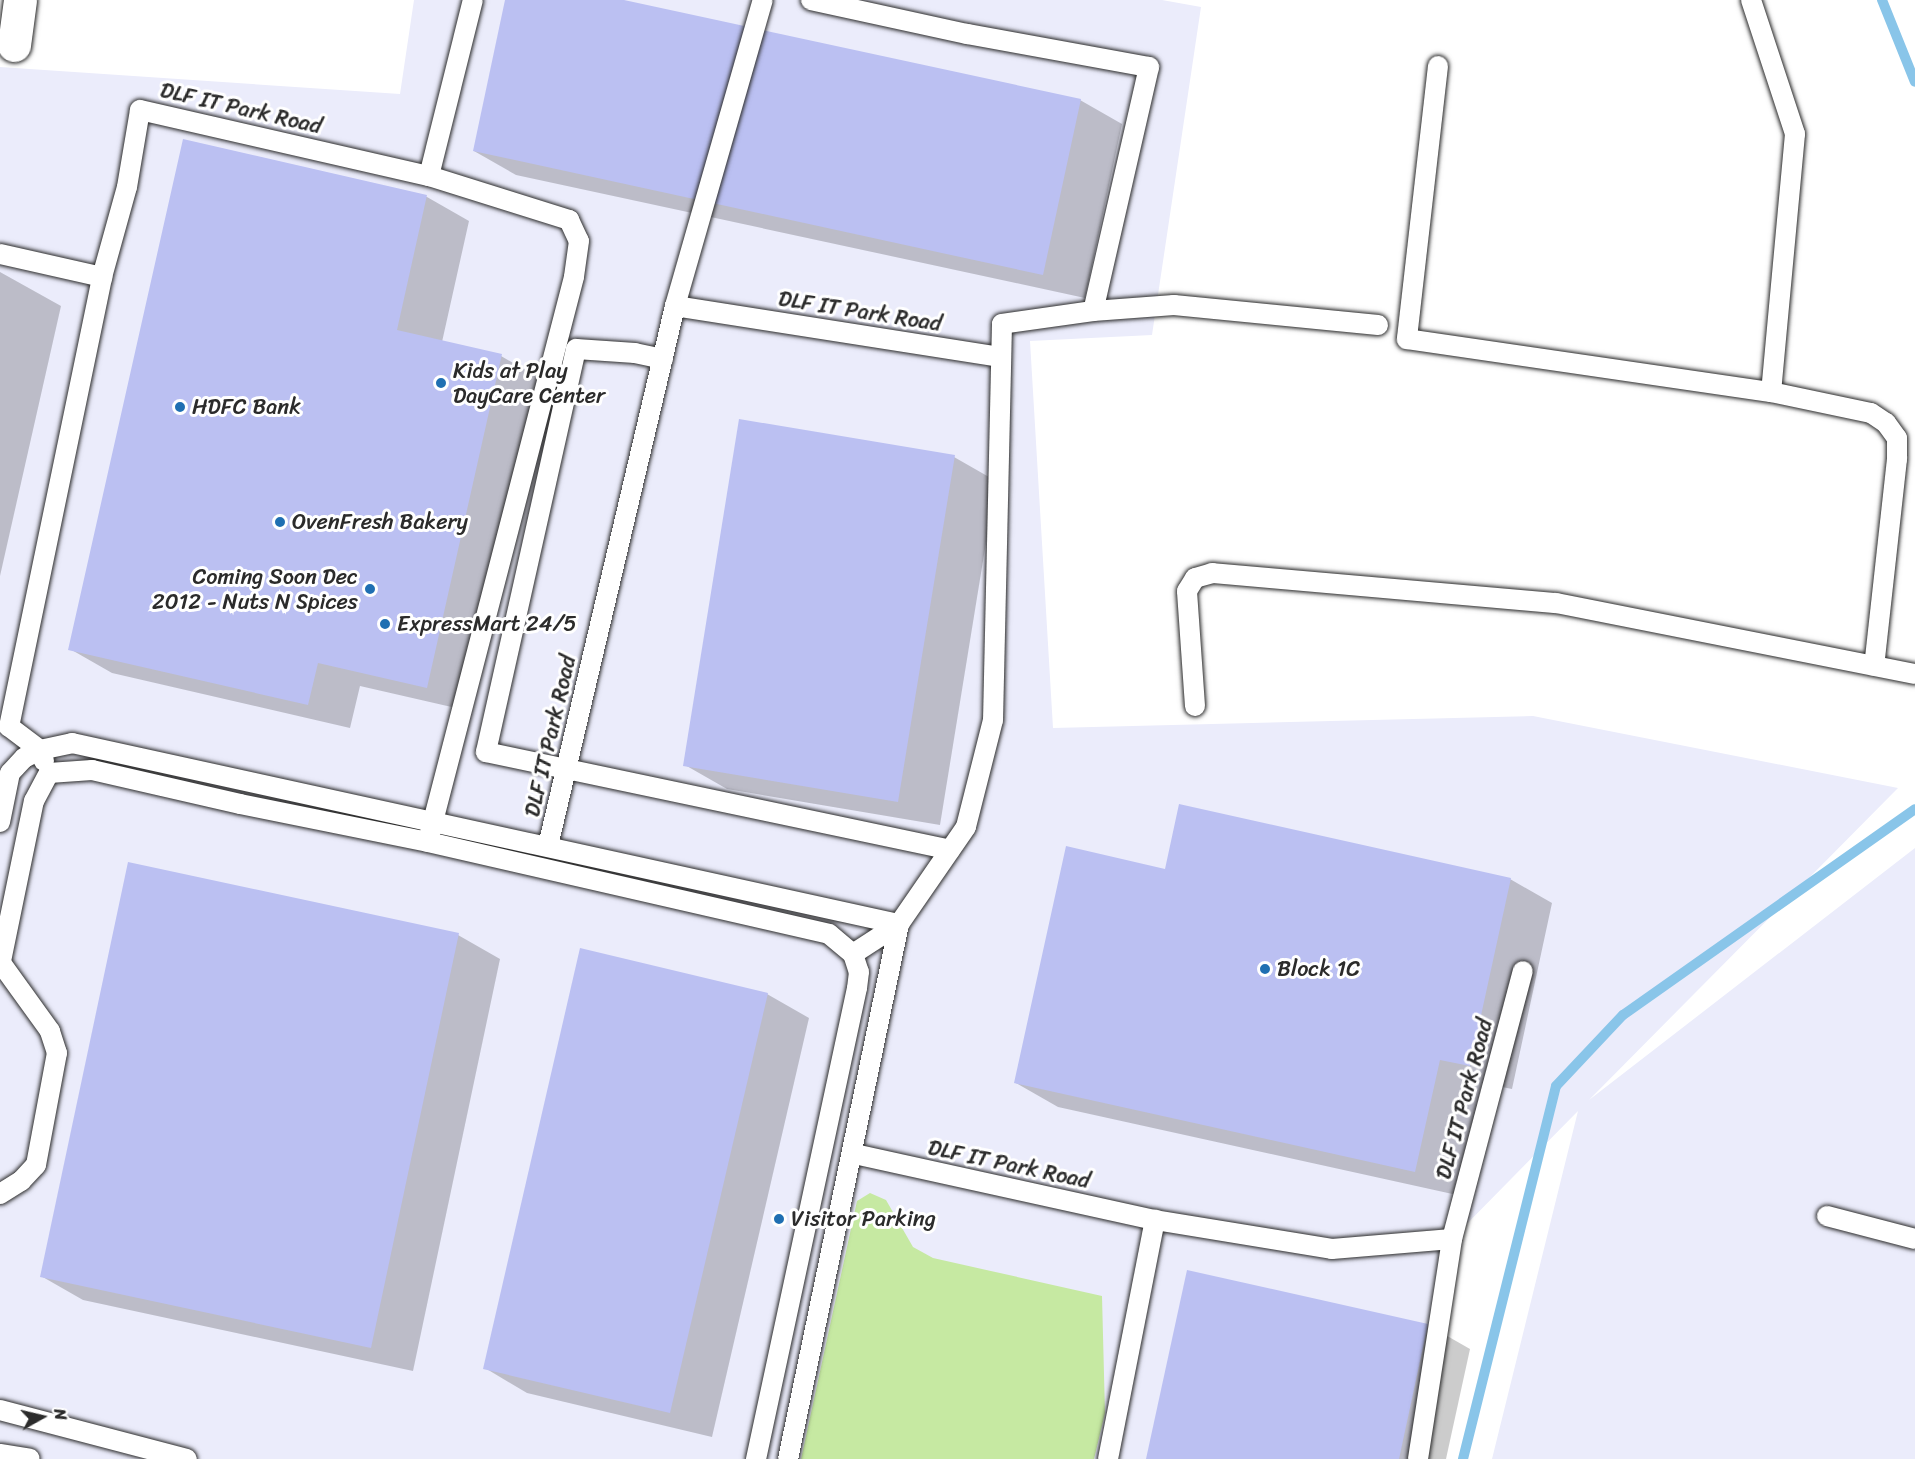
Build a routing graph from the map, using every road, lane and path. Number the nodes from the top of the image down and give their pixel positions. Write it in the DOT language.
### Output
graph roads {
  1 [pos="20,0"];
  2 [pos="473,0"];
  3 [pos="764,0"];
  4 [pos="811,0"];
  5 [pos="1751,0"];
  6 [pos="14,45"];
  7 [pos="1438,66"];
  8 [pos="429,176"];
  9 [pos="0,254"];
  10 [pos="102,277"];
  11 [pos="675,306"];
  12 [pos="1093,311"];
  13 [pos="1378,325"];
  14 [pos="1001,357"];
  15 [pos="663,359"];
  16 [pos="1771,392"];
  17 [pos="1874,666"];
  18 [pos="1915,674"];
  19 [pos="1196,706"];
  20 [pos="5,726"];
  21 [pos="40,750"];
  22 [pos="566,771"];
  23 [pos="49,773"];
  24 [pos="0,822"];
  25 [pos="432,822"];
  26 [pos="428,842"];
  27 [pos="548,846"];
  28 [pos="950,850"];
  29 [pos="899,924"];
  30 [pos="853,954"];
  31 [pos="0,965"];
  32 [pos="1523,971"];
  33 [pos="854,1154"];
  34 [pos="0,1194"];
  35 [pos="1827,1216"];
  36 [pos="1155,1220"];
  37 [pos="1452,1239"];
  38 [pos="1915,1239"];
  39 [pos="792,1289"];
  40 [pos="824,1295"];
  41 [pos="0,1410"];
  42 [pos="0,1454"];
  43 [pos="30,1459"];
  44 [pos="187,1459"];
  45 [pos="756,1459"];
  46 [pos="788,1459"];
  47 [pos="1108,1459"];
  48 [pos="1418,1459"];
  1 -- 6 [label="street"];
  2 -- 8 [label="lane"];
  3 -- 11 [label="lane"];
  4 -- 12 [label="lane"];
  5 -- 16 [label="lane"];
  7 -- 16 [label="lane"];
  8 -- 10 [label="lane, DLF IT Park Road"];
  8 -- 25 [label="lane, DLF IT Park Road"];
  9 -- 10 [label="lane"];
  10 -- 20 [label="lane, DLF IT Park Road"];
  11 -- 14 [label="lane, DLF IT Park Road"];
  11 -- 15 [label="lane, DLF IT Park Road"];
  12 -- 13 [label="lane"];
  12 -- 14 [label="lane"];
  14 -- 28 [label="lane"];
  15 -- 22 [label="lane, DLF IT Park Road"];
  15 -- 22 [label="lane"];
  16 -- 17 [label="lane"];
  17 -- 18 [label="lane"];
  17 -- 19 [label="lane"];
  20 -- 21 [label="lane, DLF IT Park Road"];
  21 -- 23 [label="lane"];
  21 -- 24 [label="lane, DLF IT Park Road"];
  21 -- 25 [label="lane, DLF IT Park Road"];
  22 -- 27 [label="lane, DLF IT Park Road"];
  22 -- 28 [label="lane"];
  23 -- 26 [label="lane"];
  23 -- 31 [label="lane"];
  25 -- 26 [label="lane, DLF IT Park Road"];
  25 -- 27 [label="lane, DLF IT Park Road"];
  26 -- 30 [label="lane"];
  27 -- 29 [label="lane, DLF IT Park Road"];
  28 -- 29 [label="lane"];
  29 -- 30 [label="lane"];
  29 -- 33 [label="lane"];
  30 -- 39 [label="lane"];
  31 -- 34 [label="lane"];
  32 -- 37 [label="lane, DLF IT Park Road"];
  33 -- 36 [label="lane, DLF IT Park Road"];
  33 -- 40 [label="lane"];
  35 -- 38 [label="lane"];
  36 -- 37 [label="lane, DLF IT Park Road"];
  36 -- 47 [label="lane"];
  37 -- 48 [label="lane, DLF IT Park Road"];
  39 -- 40 [label="lane"];
  39 -- 45 [label="lane"];
  40 -- 46 [label="lane"];
  41 -- 44 [label="lane"];
  42 -- 43 [label="lane"];
}
